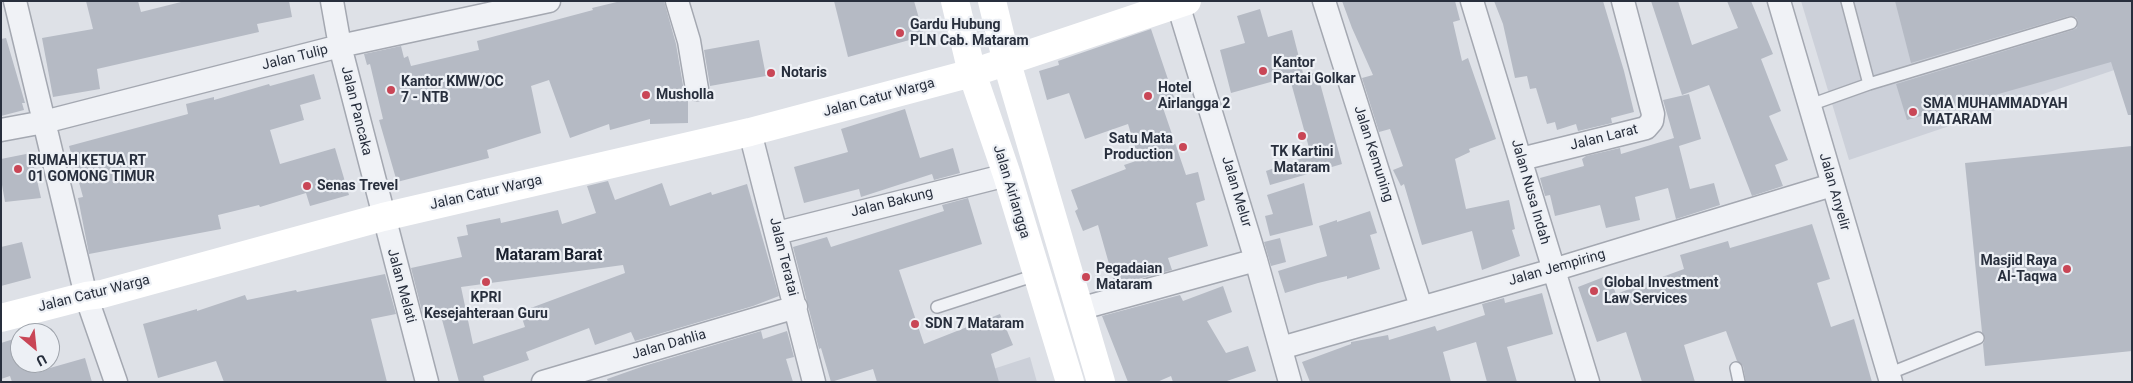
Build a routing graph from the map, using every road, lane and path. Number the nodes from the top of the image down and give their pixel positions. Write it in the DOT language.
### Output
graph roads {
  1 [pos="15,1"];
  2 [pos="332,1"];
  3 [pos="548,1"];
  4 [pos="677,1"];
  5 [pos="955,1"];
  6 [pos="992,1"];
  7 [pos="1324,1"];
  8 [pos="1472,1"];
  9 [pos="1623,1"];
  10 [pos="1779,1"];
  11 [pos="1847,1"];
  12 [pos="1181,2"];
  13 [pos="2071,23"];
  14 [pos="340,46"];
  15 [pos="1007,63"];
  16 [pos="972,73"];
  17 [pos="1869,84"];
  18 [pos="697,89"];
  19 [pos="1810,105"];
  20 [pos="44,122"];
  21 [pos="1,130"];
  22 [pos="750,132"];
  23 [pos="1521,159"];
  24 [pos="1007,175"];
  25 [pos="1832,185"];
  26 [pos="376,190"];
  27 [pos="382,217"];
  28 [pos="777,233"];
  29 [pos="1256,260"];
  30 [pos="1553,270"];
  31 [pos="1036,275"];
  32 [pos="86,296"];
  33 [pos="796,307"];
  34 [pos="937,307"];
  35 [pos="1421,307"];
  36 [pos="1079,309"];
  37 [pos="1,318"];
  38 [pos="1978,338"];
  39 [pos="1281,348"];
  40 [pos="1736,368"];
  41 [pos="1889,378"];
  42 [pos="116,382"];
  43 [pos="426,382"];
  44 [pos="543,382"];
  45 [pos="814,382"];
  46 [pos="1070,382"];
  47 [pos="1101,382"];
  48 [pos="1290,382"];
  49 [pos="1588,382"];
  50 [pos="1740,382"];
  1 -- 20 [label="street"];
  2 -- 14 [label="street, Jalan Pancaka"];
  3 -- 14 [label="street, Jalan Tulip"];
  4 -- 18 [label="street"];
  5 -- 16 [label="main road, Jalan Airlangga"];
  6 -- 15 [label="main road"];
  7 -- 35 [label="street, Jalan Kemuning"];
  8 -- 23 [label="street, Jalan Nusa Indah"];
  9 -- 23 [label="street, Jalan Larat"];
  10 -- 19 [label="street, Jalan Anyelir"];
  11 -- 17 [label="lane"];
  12 -- 15 [label="main road, Jalan Catur Warga"];
  12 -- 29 [label="street, Jalan Melur"];
  13 -- 17 [label="lane"];
  14 -- 20 [label="street, Jalan Tulip"];
  14 -- 26 [label="street, Jalan Pancaka"];
  15 -- 16 [label="main road, Jalan Catur Warga"];
  15 -- 36 [label="main road"];
  16 -- 22 [label="main road, Jalan Catur Warga"];
  16 -- 24 [label="main road, Jalan Airlangga"];
  17 -- 19 [label="lane"];
  19 -- 25 [label="street, Jalan Anyelir"];
  20 -- 21 [label="street, Jalan Tulip"];
  20 -- 32 [label="street"];
  22 -- 27 [label="main road, Jalan Catur Warga"];
  22 -- 28 [label="street, Jalan Teratai"];
  23 -- 30 [label="street, Jalan Nusa Indah"];
  24 -- 28 [label="street, Jalan Bakung"];
  24 -- 31 [label="main road, Jalan Airlangga"];
  25 -- 30 [label="street, Jalan Jempiring"];
  25 -- 41 [label="street, Jalan Anyelir"];
  26 -- 27 [label="street, Jalan Melati"];
  27 -- 32 [label="main road, Jalan Catur Warga"];
  27 -- 43 [label="street, Jalan Melati"];
  28 -- 33 [label="street, Jalan Teratai"];
  29 -- 36 [label="street"];
  29 -- 39 [label="street, Jalan Melur"];
  30 -- 35 [label="street, Jalan Jempiring"];
  30 -- 49 [label="street, Jalan Nusa Indah"];
  31 -- 34 [label="lane"];
  31 -- 46 [label="main road, Jalan Airlangga"];
  32 -- 37 [label="main road, Jalan Catur Warga"];
  32 -- 42 [label="street"];
  33 -- 44 [label="street, Jalan Dahlia"];
  33 -- 45 [label="street, Jalan Teratai"];
  35 -- 39 [label="street, Jalan Jempiring"];
  36 -- 47 [label="main road"];
  38 -- 41 [label="lane"];
  39 -- 48 [label="street, Jalan Melur"];
  40 -- 50 [label="lane"];
}
